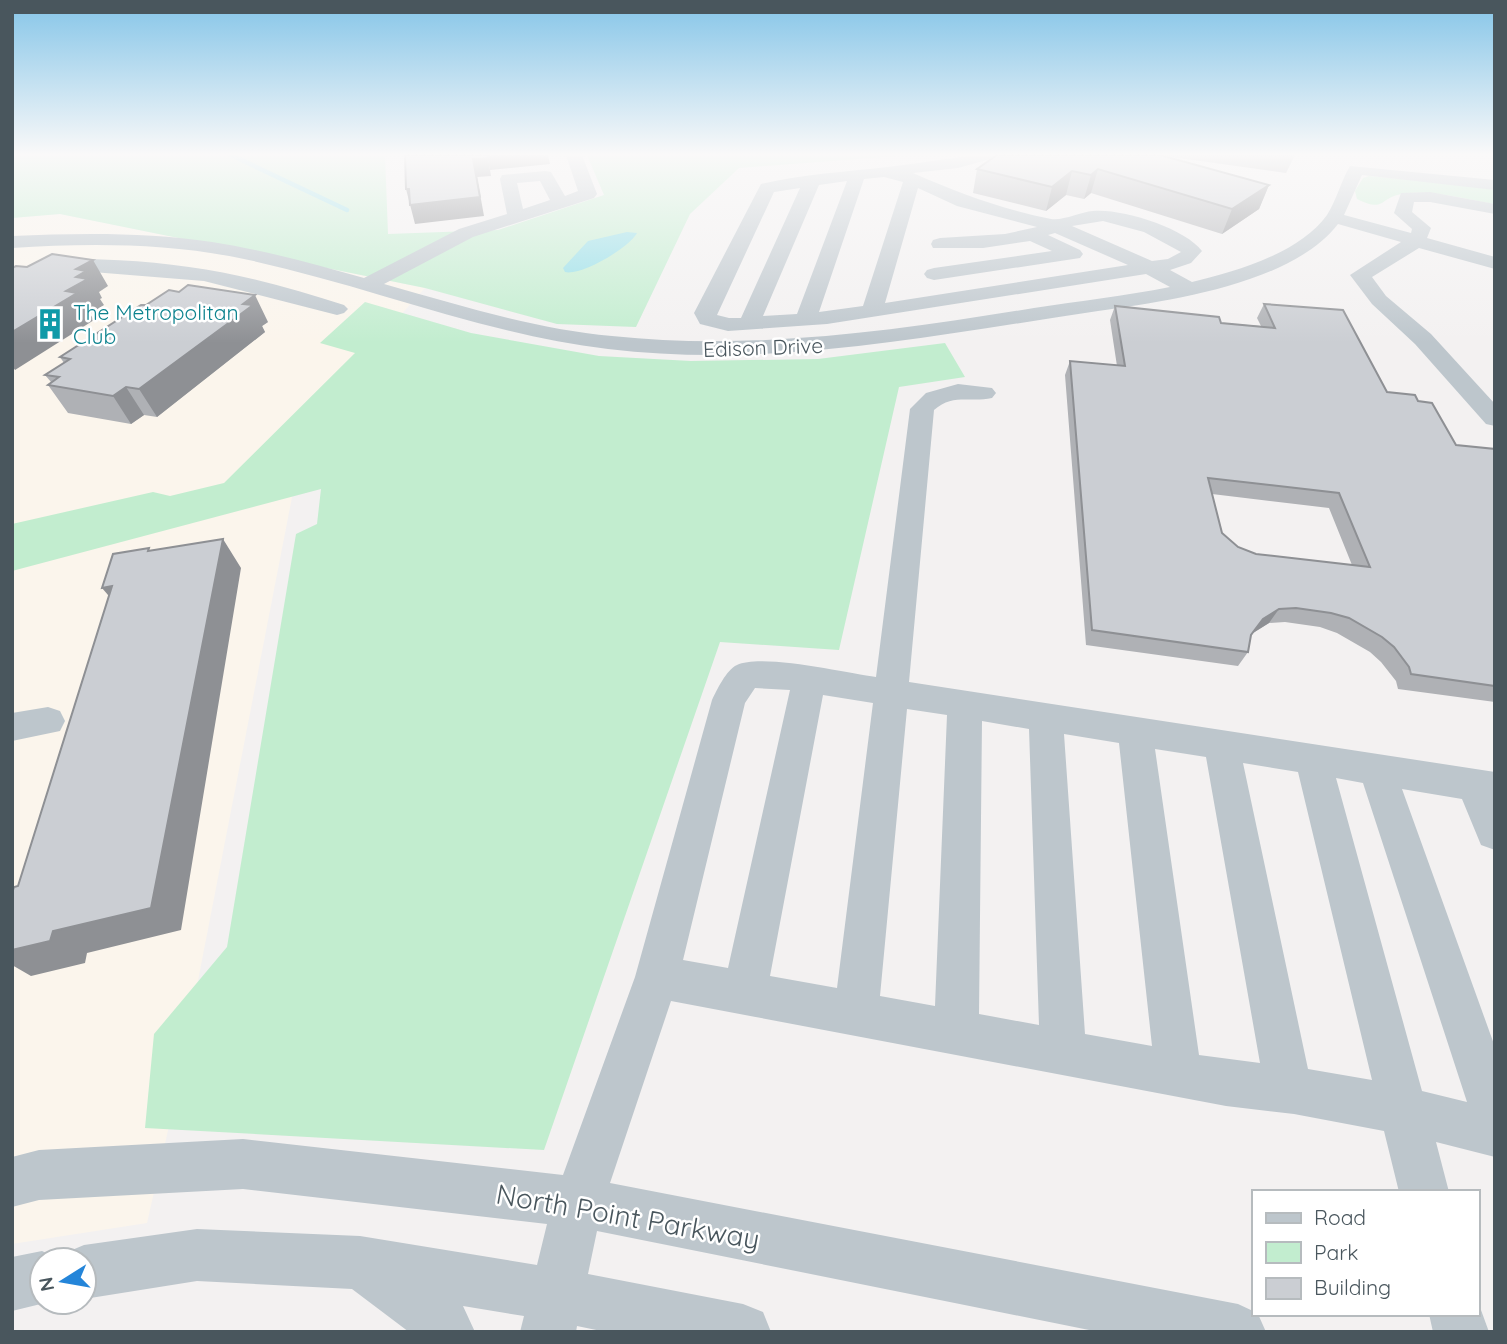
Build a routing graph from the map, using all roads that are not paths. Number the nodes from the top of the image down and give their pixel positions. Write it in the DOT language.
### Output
graph roads {
  1 [pos="512,218"];
  2 [pos="752,218"];
  3 [pos="796,218"];
  4 [pos="843,218"];
  5 [pos="900,218"];
  6 [pos="945,218"];
  7 [pos="1025,218"];
  8 [pos="1087,218"];
  9 [pos="1113,218"];
  10 [pos="1333,218"];
  11 [pos="1408,218"];
  12 [pos="1331,222"];
  13 [pos="1058,227"];
  14 [pos="12,228"];
  15 [pos="1031,234"];
  16 [pos="126,241"];
  17 [pos="1416,241"];
  18 [pos="12,242"];
  19 [pos="940,244"];
  20 [pos="1073,254"];
  21 [pos="1495,263"];
  22 [pos="32,264"];
  23 [pos="1151,267"];
  24 [pos="1110,273"];
  25 [pos="934,274"];
  26 [pos="365,286"];
  27 [pos="1189,289"];
  28 [pos="929,302"];
  29 [pos="337,309"];
  30 [pos="872,311"];
  31 [pos="806,320"];
  32 [pos="749,323"];
  33 [pos="984,393"];
  34 [pos="1495,419"];
  35 [pos="809,679"];
  36 [pos="892,693"];
  37 [pos="965,705"];
  38 [pos="1046,718"];
  39 [pos="48,721"];
  40 [pos="12,727"];
  41 [pos="1135,732"];
  42 [pos="1222,746"];
  43 [pos="1314,759"];
  44 [pos="1377,770"];
  45 [pos="1485,786"];
  46 [pos="1495,833"];
  47 [pos="657,976"];
  48 [pos="745,993"];
  49 [pos="856,1014"];
  50 [pos="956,1032"];
  51 [pos="1063,1052"];
  52 [pos="1178,1073"];
  53 [pos="1289,1087"];
  54 [pos="1401,1108"];
  55 [pos="1495,1115"];
  56 [pos="1495,1133"];
  57 [pos="12,1182"];
  58 [pos="1422,1190"];
  59 [pos="578,1202"];
  60 [pos="360,1263"];
  61 [pos="98,1270"];
  62 [pos="553,1313"];
  63 [pos="719,1330"];
  64 [pos="447,1332"];
  65 [pos="1238,1332"];
  1 -- 26 [label="street"];
  2 -- 32 [label="street"];
  3 -- 32 [label="street"];
  4 -- 31 [label="street"];
  5 -- 30 [label="street"];
  6 -- 19 [label="street"];
  7 -- 13 [label="street"];
  8 -- 13 [label="street"];
  9 -- 23 [label="street"];
  10 -- 12 [label="street, Edison Drive"];
  11 -- 17 [label="street"];
  12 -- 17 [label="street"];
  12 -- 27 [label="street, Edison Drive"];
  13 -- 15 [label="street"];
  13 -- 23 [label="street"];
  14 -- 16 [label="street, Edison Drive"];
  15 -- 19 [label="street"];
  15 -- 20 [label="street"];
  16 -- 18 [label="street, Edison Drive"];
  16 -- 26 [label="street, Edison Drive"];
  17 -- 21 [label="street"];
  17 -- 34 [label="street"];
  19 -- 25 [label="street"];
  20 -- 24 [label="street"];
  20 -- 25 [label="street"];
  22 -- 29 [label="street"];
  23 -- 24 [label="street"];
  23 -- 27 [label="street"];
  24 -- 28 [label="street"];
  25 -- 28 [label="street"];
  26 -- 27 [label="street, Edison Drive"];
  28 -- 30 [label="street"];
  30 -- 31 [label="street"];
  31 -- 32 [label="street"];
  33 -- 36 [label="street"];
  35 -- 36 [label="street"];
  35 -- 47 [label="street"];
  35 -- 48 [label="street"];
  36 -- 37 [label="street"];
  36 -- 49 [label="street"];
  37 -- 38 [label="street"];
  37 -- 50 [label="street"];
  38 -- 41 [label="street"];
  38 -- 51 [label="street"];
  39 -- 40 [label="street"];
  41 -- 42 [label="street"];
  41 -- 52 [label="street"];
  42 -- 43 [label="street"];
  42 -- 53 [label="street"];
  43 -- 44 [label="street"];
  43 -- 54 [label="street"];
  44 -- 45 [label="street"];
  44 -- 55 [label="street"];
  45 -- 46 [label="street"];
  47 -- 48 [label="street"];
  47 -- 59 [label="street"];
  48 -- 49 [label="street"];
  49 -- 50 [label="street"];
  50 -- 51 [label="street"];
  51 -- 52 [label="street"];
  52 -- 53 [label="street"];
  53 -- 54 [label="street"];
  54 -- 56 [label="street"];
  54 -- 58 [label="street"];
  57 -- 59 [label="street, North Point Parkway"];
  59 -- 62 [label="street"];
  59 -- 65 [label="street, North Point Parkway"];
  60 -- 61 [label="street"];
  60 -- 62 [label="street"];
  60 -- 64 [label="street"];
  62 -- 63 [label="street"];
}
